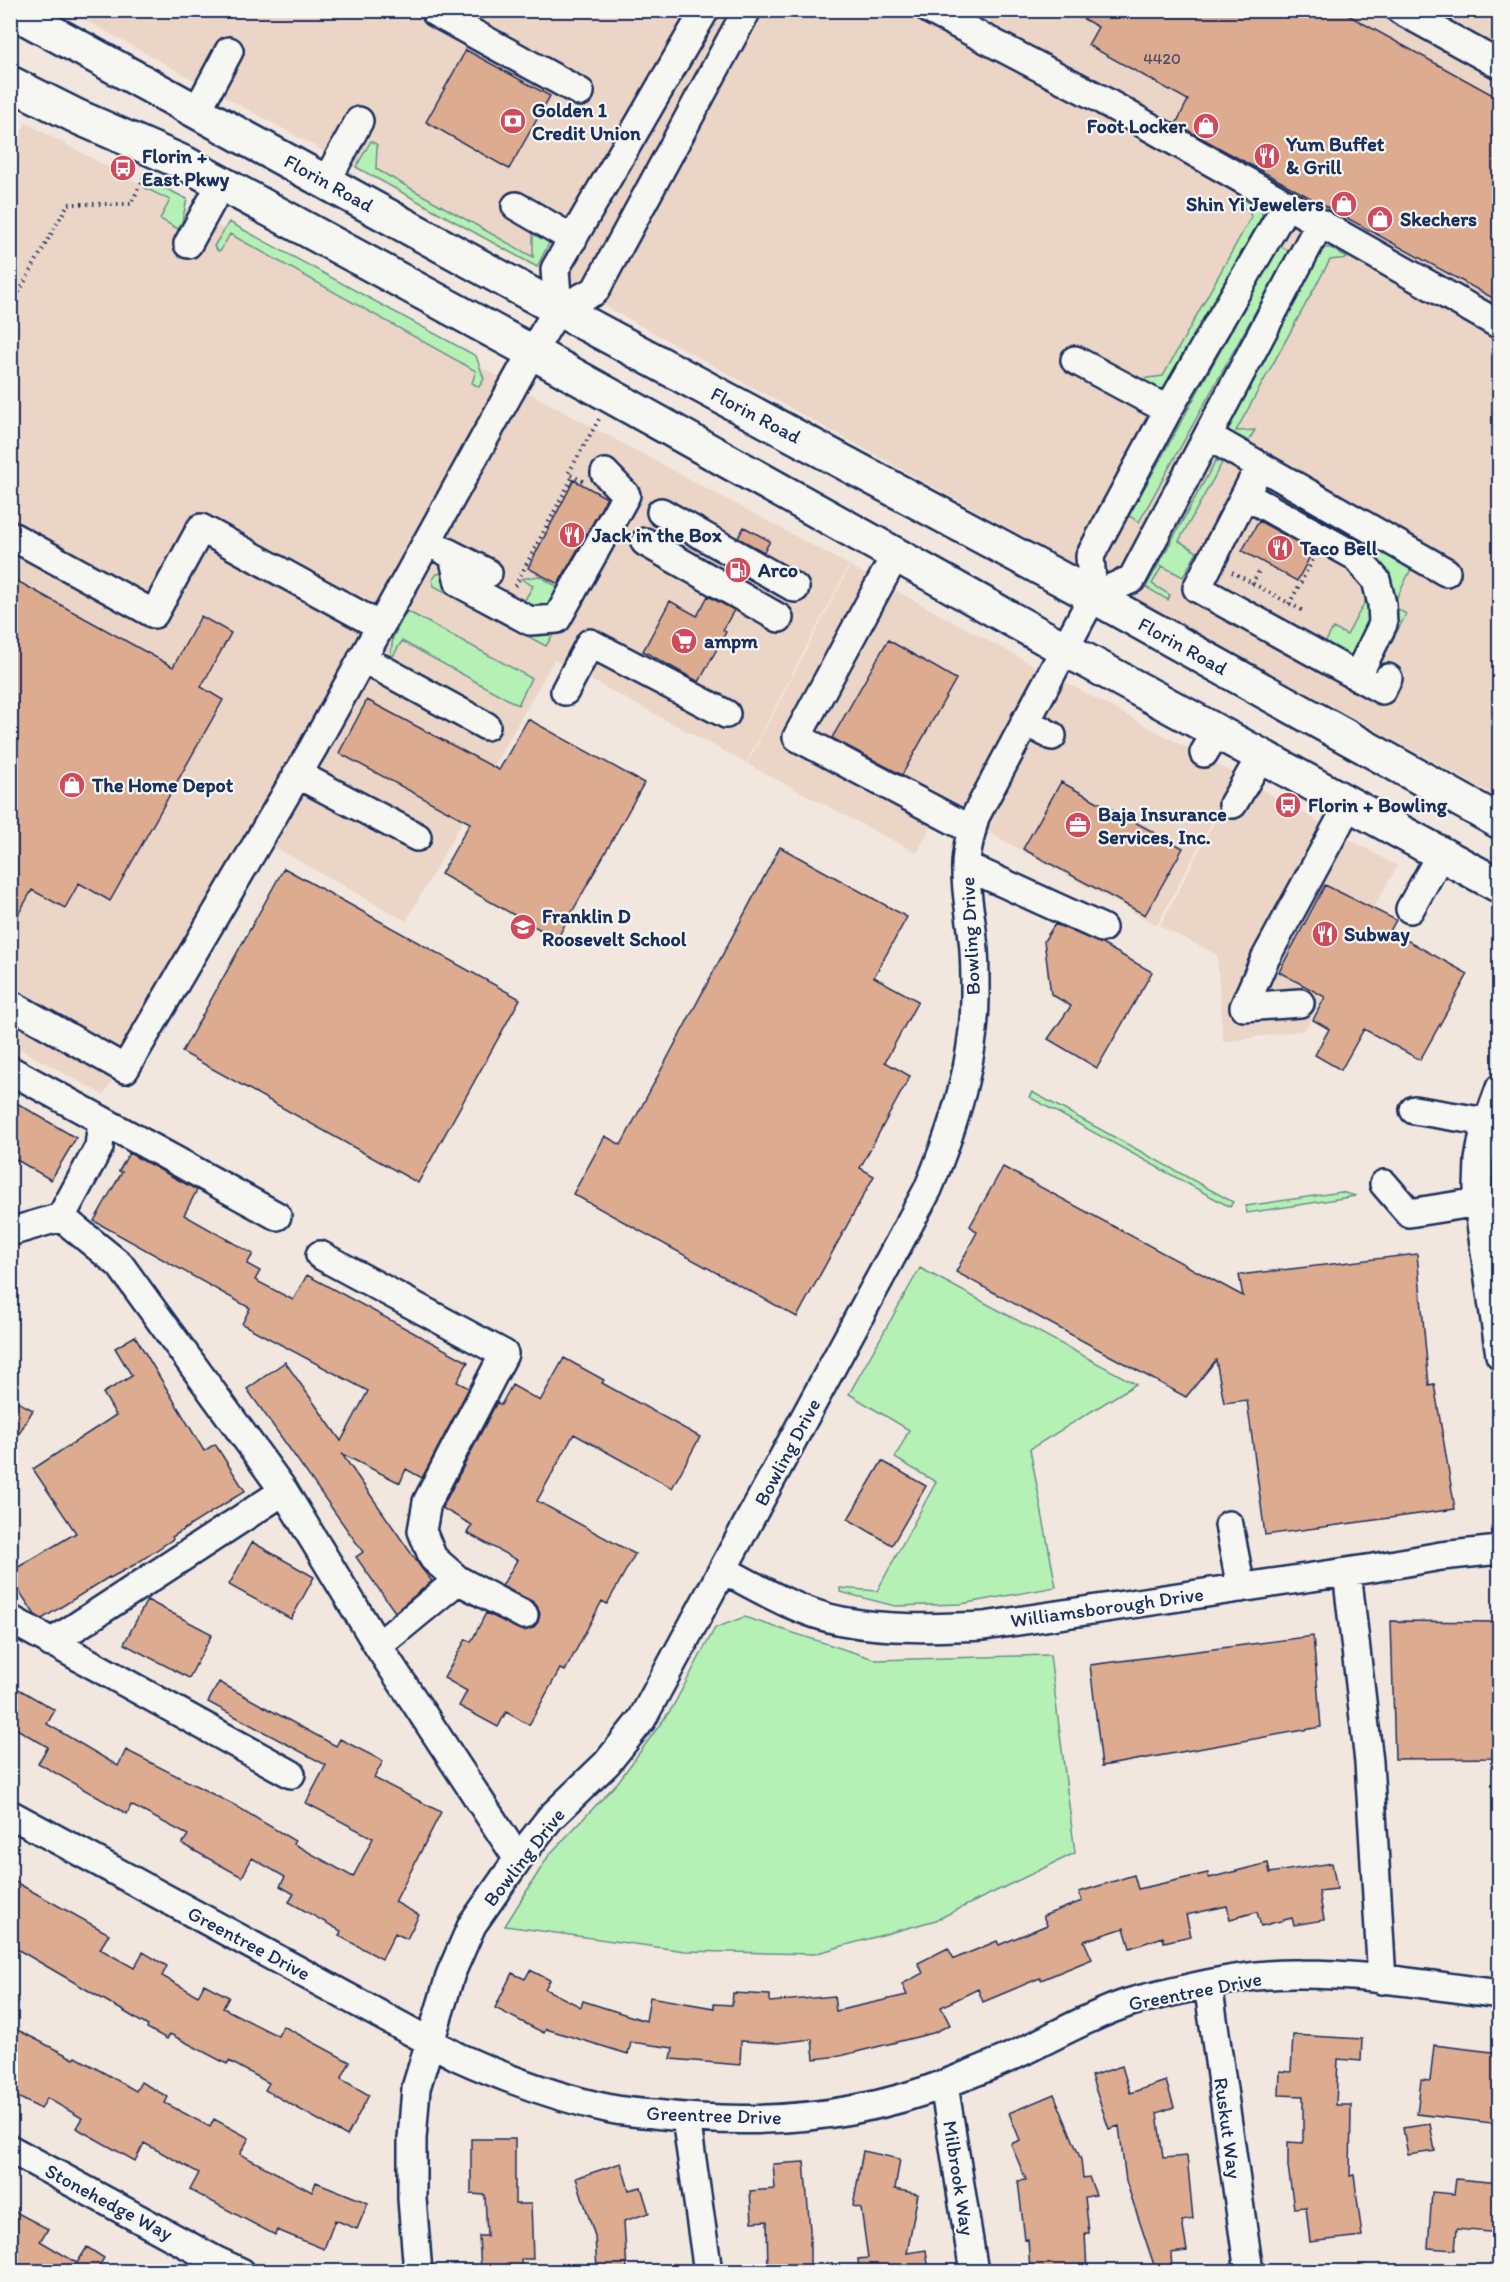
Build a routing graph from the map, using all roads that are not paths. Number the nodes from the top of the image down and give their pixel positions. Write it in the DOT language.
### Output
graph roads {
  1 [pos="11,10"];
  2 [pos="705,10"];
  3 [pos="747,10"];
  4 [pos="930,10"];
  5 [pos="1400,10"];
  6 [pos="436,13"];
  7 [pos="229,51"];
  8 [pos="1500,65"];
  9 [pos="10,83"];
  10 [pos="580,92"];
  11 [pos="197,111"];
  12 [pos="359,121"];
  13 [pos="326,182"];
  14 [pos="222,184"];
  15 [pos="1287,204"];
  16 [pos="516,206"];
  17 [pos="1320,223"];
  18 [pos="573,239"];
  19 [pos="188,244"];
  20 [pos="558,309"];
  21 [pos="1500,326"];
  22 [pos="532,352"];
  23 [pos="1075,360"];
  24 [pos="1168,410"];
  25 [pos="1208,435"];
  26 [pos="1260,466"];
  27 [pos="605,473"];
  28 [pos="1245,495"];
  29 [pos="661,512"];
  30 [pos="10,535"];
  31 [pos="428,542"];
  32 [pos="645,542"];
  33 [pos="896,554"];
  34 [pos="453,555"];
  35 [pos="1446,572"];
  36 [pos="488,573"];
  37 [pos="795,588"];
  38 [pos="1092,596"];
  39 [pos="779,618"];
  40 [pos="380,626"];
  41 [pos="1064,648"];
  42 [pos="363,658"];
  43 [pos="1357,677"];
  44 [pos="1388,678"];
  45 [pos="565,691"];
  46 [pos="726,714"];
  47 [pos="1025,721"];
  48 [pos="486,726"];
  49 [pos="1052,736"];
  50 [pos="1261,756"];
  51 [pos="297,774"];
  52 [pos="1233,804"];
  53 [pos="1349,804"];
  54 [pos="1500,822"];
  55 [pos="972,830"];
  56 [pos="417,837"];
  57 [pos="1441,854"];
  58 [pos="966,866"];
  59 [pos="1500,886"];
  60 [pos="1410,909"];
  61 [pos="1102,928"];
  62 [pos="1300,1003"];
  63 [pos="10,1004"];
  64 [pos="10,1070"];
  65 [pos="1500,1088"];
  66 [pos="1414,1110"];
  67 [pos="102,1121"];
  68 [pos="1487,1122"];
  69 [pos="1384,1184"];
  70 [pos="1486,1211"];
  71 [pos="61,1216"];
  72 [pos="277,1216"];
  73 [pos="10,1232"];
  74 [pos="320,1255"];
  75 [pos="1500,1356"];
  76 [pos="284,1491"];
  77 [pos="1229,1526"];
  78 [pos="1500,1550"];
  79 [pos="724,1570"];
  80 [pos="1347,1572"];
  81 [pos="458,1580"];
  82 [pos="1241,1588"];
  83 [pos="524,1615"];
  84 [pos="10,1619"];
  85 [pos="51,1643"];
  86 [pos="378,1646"];
  87 [pos="291,1774"];
  88 [pos="10,1814"];
  89 [pos="518,1859"];
  90 [pos="1382,1980"];
  91 [pos="1208,1984"];
  92 [pos="1500,1994"];
  93 [pos="428,2041"];
  94 [pos="944,2085"];
  95 [pos="686,2118"];
  96 [pos="10,2149"];
  97 [pos="241,2271"];
  98 [pos="418,2271"];
  99 [pos="708,2271"];
  100 [pos="974,2271"];
  101 [pos="1249,2271"];
  1 -- 11 [label="main road, Florin Road"];
  2 -- 18 [label="street"];
  3 -- 20 [label="street"];
  4 -- 15 [label="street"];
  5 -- 8 [label="street"];
  6 -- 10 [label="street"];
  7 -- 11 [label="street"];
  9 -- 14 [label="main road"];
  11 -- 13 [label="main road, Florin Road"];
  12 -- 13 [label="street"];
  13 -- 20 [label="main road, Florin Road"];
  14 -- 19 [label="street"];
  14 -- 22 [label="main road"];
  15 -- 17 [label="street"];
  15 -- 24 [label="street"];
  16 -- 18 [label="street"];
  17 -- 21 [label="street"];
  17 -- 25 [label="street"];
  18 -- 20 [label="street"];
  20 -- 22 [label="street"];
  20 -- 38 [label="main road, Florin Road"];
  22 -- 31 [label="street"];
  22 -- 33 [label="main road"];
  23 -- 24 [label="street"];
  24 -- 38 [label="street"];
  25 -- 26 [label="street"];
  25 -- 38 [label="street"];
  26 -- 28 [label="street"];
  26 -- 35 [label="street"];
  27 -- 34 [label="street"];
  28 -- 43 [label="street"];
  28 -- 43 [label="street"];
  29 -- 37 [label="street"];
  30 -- 40 [label="street"];
  31 -- 34 [label="street"];
  31 -- 40 [label="street"];
  32 -- 39 [label="street"];
  33 -- 41 [label="main road"];
  33 -- 55 [label="street"];
  34 -- 36 [label="street"];
  38 -- 41 [label="street, Bowling Drive"];
  38 -- 54 [label="main road, Florin Road"];
  40 -- 42 [label="street"];
  41 -- 47 [label="street, Bowling Drive"];
  41 -- 50 [label="main road"];
  42 -- 48 [label="street"];
  42 -- 51 [label="street"];
  43 -- 44 [label="street"];
  45 -- 46 [label="street"];
  47 -- 49 [label="street"];
  47 -- 55 [label="street, Bowling Drive"];
  50 -- 52 [label="street"];
  50 -- 53 [label="main road"];
  51 -- 56 [label="street"];
  51 -- 63 [label="street"];
  53 -- 57 [label="main road"];
  53 -- 62 [label="street"];
  55 -- 58 [label="street, Bowling Drive"];
  57 -- 59 [label="main road"];
  57 -- 60 [label="street"];
  58 -- 61 [label="street"];
  58 -- 79 [label="street, Bowling Drive"];
  64 -- 67 [label="street"];
  65 -- 68 [label="street"];
  66 -- 68 [label="street"];
  67 -- 71 [label="street"];
  67 -- 72 [label="street"];
  68 -- 70 [label="street"];
  69 -- 70 [label="street"];
  70 -- 75 [label="street"];
  71 -- 73 [label="street"];
  71 -- 76 [label="street"];
  74 -- 81 [label="street"];
  76 -- 85 [label="street"];
  76 -- 86 [label="street"];
  77 -- 82 [label="street"];
  78 -- 80 [label="street, Williamsborough Drive"];
  79 -- 82 [label="street, Williamsborough Drive"];
  79 -- 89 [label="street, Bowling Drive"];
  80 -- 82 [label="street, Williamsborough Drive"];
  80 -- 90 [label="street"];
  81 -- 83 [label="street"];
  81 -- 86 [label="street"];
  84 -- 85 [label="street"];
  85 -- 87 [label="street"];
  86 -- 89 [label="street"];
  88 -- 93 [label="street, Greentree Drive"];
  89 -- 93 [label="street, Bowling Drive"];
  90 -- 91 [label="street, Greentree Drive"];
  90 -- 92 [label="street, Greentree Drive"];
  91 -- 94 [label="street, Greentree Drive"];
  91 -- 101 [label="street, Ruskut Way"];
  93 -- 95 [label="street, Greentree Drive"];
  93 -- 98 [label="street, Bowling Drive"];
  94 -- 95 [label="street, Greentree Drive"];
  94 -- 100 [label="street, Milbrook Way"];
  95 -- 99 [label="street"];
  96 -- 97 [label="street, Stonehedge Way"];
}
